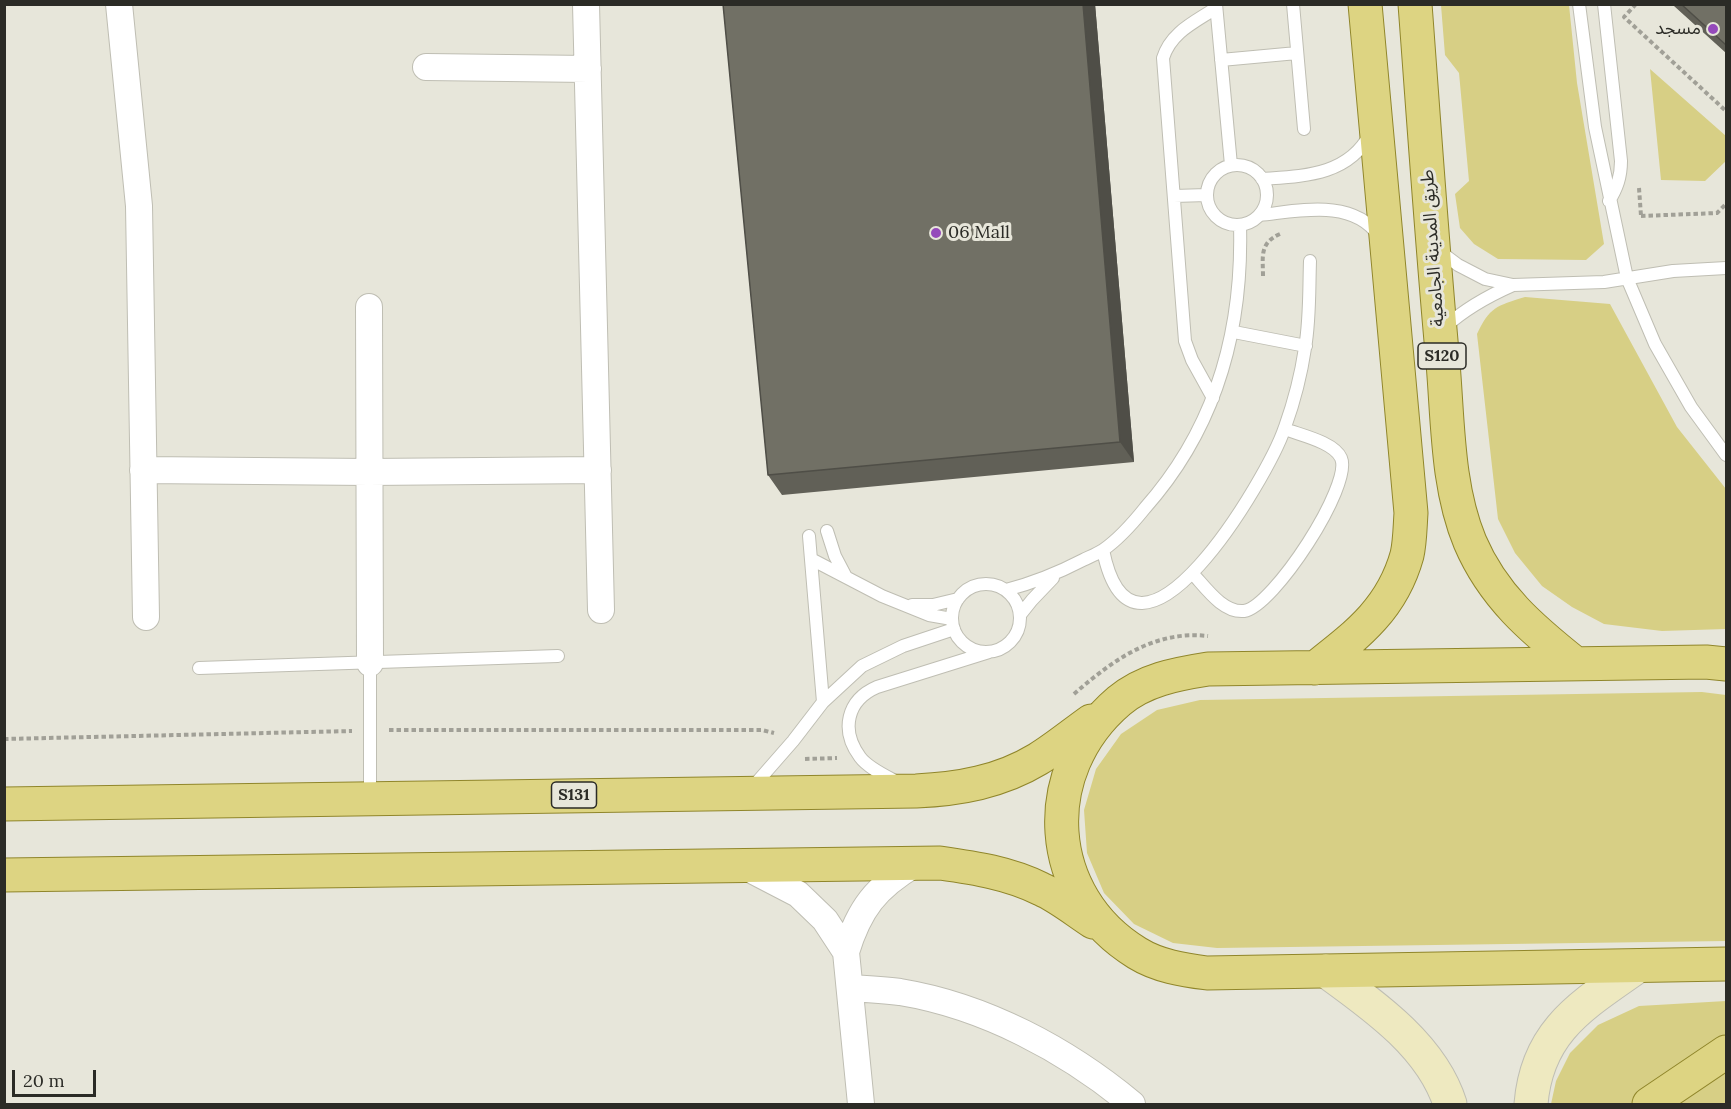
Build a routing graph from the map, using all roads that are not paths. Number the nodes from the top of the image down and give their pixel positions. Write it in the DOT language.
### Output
graph roads {
  1 [pos="119,4"];
  2 [pos="586,4"];
  3 [pos="1293,4"];
  4 [pos="1365,4"];
  5 [pos="1415,4"];
  6 [pos="1579,4"];
  7 [pos="1604,4"];
  8 [pos="1216,6"];
  9 [pos="1297,53"];
  10 [pos="1221,60"];
  11 [pos="426,67"];
  12 [pos="588,69"];
  13 [pos="1375,125"];
  14 [pos="1305,129"];
  15 [pos="1231,165"];
  16 [pos="1262,179"];
  17 [pos="1207,195"];
  18 [pos="1174,196"];
  19 [pos="1610,201"];
  20 [pos="1260,215"];
  21 [pos="1240,225"];
  22 [pos="1386,246"];
  23 [pos="1433,246"];
  24 [pos="1310,261"];
  25 [pos="1726,268"];
  26 [pos="1627,278"];
  27 [pos="1514,285"];
  28 [pos="369,307"];
  29 [pos="1234,332"];
  30 [pos="1440,332"];
  31 [pos="1306,346"];
  32 [pos="1213,398"];
  33 [pos="1285,429"];
  34 [pos="1726,455"];
  35 [pos="143,470"];
  36 [pos="598,470"];
  37 [pos="369,472"];
  38 [pos="827,531"];
  39 [pos="809,536"];
  40 [pos="1103,550"];
  41 [pos="810,559"];
  42 [pos="1058,573"];
  43 [pos="1193,574"];
  44 [pos="846,579"];
  45 [pos="1006,590"];
  46 [pos="958,599"];
  47 [pos="907,605"];
  48 [pos="601,610"];
  49 [pos="1020,615"];
  50 [pos="146,617"];
  51 [pos="953,624"];
  52 [pos="989,652"];
  53 [pos="558,656"];
  54 [pos="370,663"];
  55 [pos="1576,664"];
  56 [pos="1726,664"];
  57 [pos="199,668"];
  58 [pos="1315,668"];
  59 [pos="1119,700"];
  60 [pos="823,702"];
  61 [pos="916,791"];
  62 [pos="746,793"];
  63 [pos="370,798"];
  64 [pos="4,804"];
  65 [pos="915,864"];
  66 [pos="746,867"];
  67 [pos="4,874"];
  68 [pos="1109,933"];
  69 [pos="846,951"];
  70 [pos="1726,964"];
  71 [pos="1638,966"];
  72 [pos="1326,971"];
  73 [pos="850,988"];
  74 [pos="1726,1052"];
  75 [pos="861,1104"];
  76 [pos="1132,1104"];
  77 [pos="1450,1104"];
  78 [pos="1530,1104"];
  79 [pos="1649,1104"];
  1 -- 35 [label="street"];
  2 -- 12 [label="street"];
  3 -- 9 [label="lane"];
  4 -- 13 [label="main road, S120"];
  5 -- 23 [label="main road, طريق المدينة الجامعية / S120"];
  6 -- 19 [label="lane"];
  7 -- 19 [label="lane"];
  8 -- 10 [label="lane"];
  8 -- 18 [label="lane"];
  9 -- 10 [label="lane"];
  9 -- 14 [label="lane"];
  10 -- 15 [label="lane"];
  11 -- 12 [label="street"];
  12 -- 36 [label="street"];
  13 -- 16 [label="lane"];
  13 -- 22 [label="main road, S120"];
  15 -- 16 [label="lane"];
  15 -- 17 [label="lane"];
  16 -- 20 [label="lane"];
  17 -- 18 [label="lane"];
  17 -- 21 [label="lane"];
  18 -- 32 [label="lane"];
  19 -- 26 [label="lane"];
  20 -- 21 [label="lane"];
  20 -- 22 [label="lane"];
  21 -- 29 [label="lane"];
  22 -- 58 [label="main road, S120"];
  23 -- 27 [label="lane"];
  23 -- 30 [label="main road, طريق المدينة الجامعية / S120"];
  24 -- 31 [label="lane"];
  25 -- 26 [label="lane"];
  26 -- 27 [label="lane"];
  26 -- 34 [label="lane"];
  27 -- 30 [label="lane"];
  28 -- 37 [label="street"];
  29 -- 31 [label="lane"];
  29 -- 32 [label="lane"];
  30 -- 55 [label="main road, طريق المدينة الجامعية / S120"];
  31 -- 33 [label="lane"];
  32 -- 40 [label="lane"];
  33 -- 43 [label="lane"];
  33 -- 43 [label="lane"];
  35 -- 37 [label="street"];
  35 -- 50 [label="street"];
  36 -- 37 [label="street"];
  36 -- 48 [label="street"];
  37 -- 54 [label="street"];
  38 -- 44 [label="lane"];
  39 -- 41 [label="lane"];
  40 -- 42 [label="lane"];
  40 -- 43 [label="lane"];
  41 -- 44 [label="lane"];
  41 -- 60 [label="lane"];
  42 -- 45 [label="lane"];
  42 -- 49 [label="lane"];
  44 -- 47 [label="lane"];
  45 -- 46 [label="lane"];
  45 -- 49 [label="lane"];
  46 -- 47 [label="lane"];
  46 -- 51 [label="lane"];
  47 -- 51 [label="lane"];
  49 -- 52 [label="lane"];
  51 -- 52 [label="lane"];
  51 -- 60 [label="lane"];
  52 -- 61 [label="lane"];
  53 -- 54 [label="lane"];
  54 -- 57 [label="lane"];
  54 -- 63 [label="lane"];
  55 -- 56 [label="main road"];
  55 -- 58 [label="main road"];
  58 -- 59 [label="main road"];
  59 -- 61 [label="main road, S131"];
  59 -- 68 [label="main road"];
  60 -- 62 [label="lane"];
  61 -- 62 [label="main road, S131"];
  62 -- 63 [label="main road, S131"];
  63 -- 64 [label="main road, S131"];
  65 -- 66 [label="main road"];
  65 -- 68 [label="main road"];
  65 -- 69 [label="street"];
  66 -- 67 [label="main road"];
  66 -- 69 [label="street"];
  68 -- 72 [label="main road"];
  69 -- 73 [label="street"];
  70 -- 71 [label="main road"];
  71 -- 72 [label="main road"];
  71 -- 78 [label="main road"];
  72 -- 77 [label="main road"];
  73 -- 75 [label="street"];
  73 -- 76 [label="street"];
  74 -- 79 [label="main road"];
}
